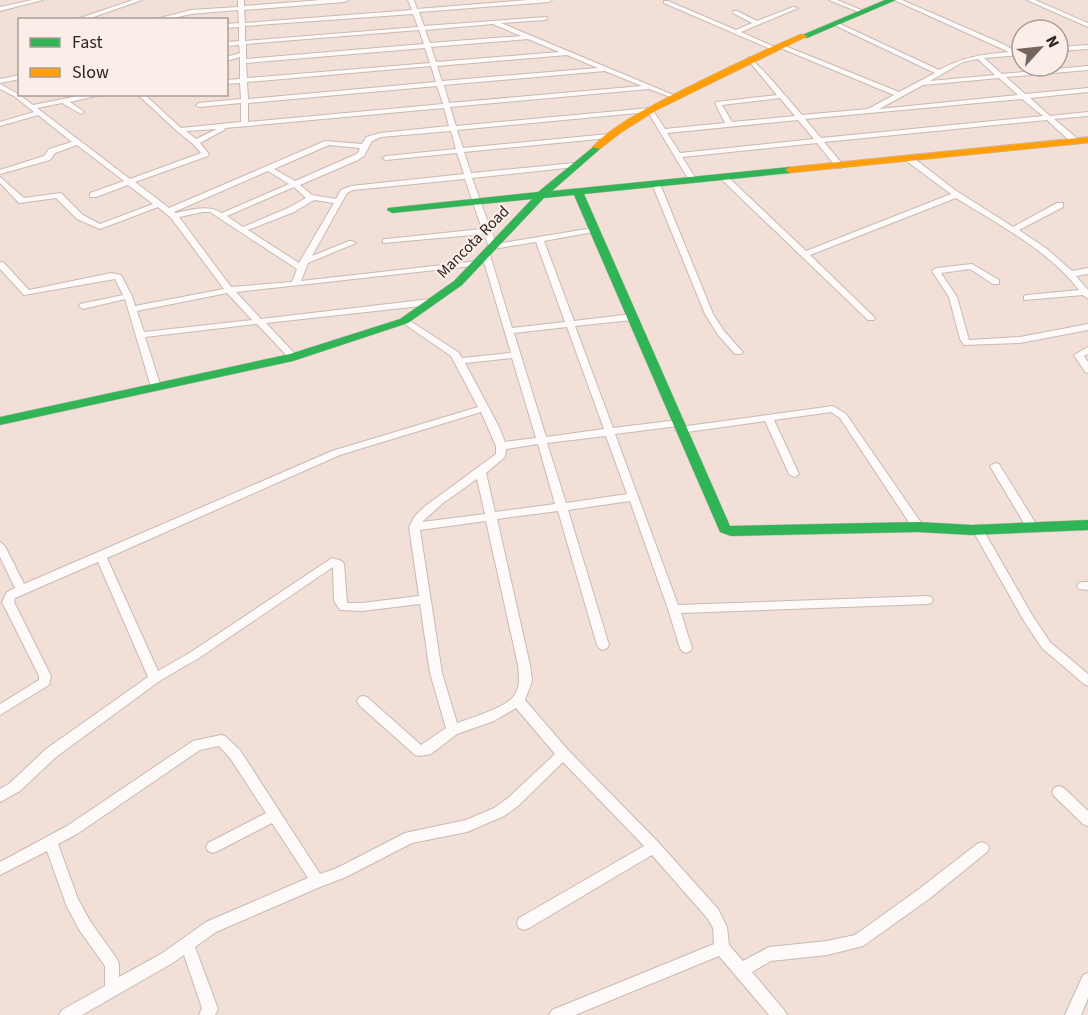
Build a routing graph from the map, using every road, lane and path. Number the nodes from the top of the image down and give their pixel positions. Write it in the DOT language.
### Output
graph roads {
  1 [pos="40,0"];
  2 [pos="139,0"];
  3 [pos="345,0"];
  4 [pos="411,0"];
  5 [pos="549,0"];
  6 [pos="832,0"];
  7 [pos="892,0"];
  8 [pos="897,0"];
  9 [pos="1030,0"];
  10 [pos="666,2"];
  11 [pos="241,4"];
  12 [pos="795,8"];
  13 [pos="0,9"];
  14 [pos="415,11"];
  15 [pos="735,12"];
  16 [pos="863,12"];
  17 [pos="83,18"];
  18 [pos="164,18"];
  19 [pos="544,18"];
  20 [pos="492,22"];
  21 [pos="757,24"];
  22 [pos="836,24"];
  23 [pos="243,25"];
  24 [pos="228,26"];
  25 [pos="1088,26"];
  26 [pos="420,28"];
  27 [pos="736,32"];
  28 [pos="528,37"];
  29 [pos="242,42"];
  30 [pos="228,44"];
  31 [pos="428,46"];
  32 [pos="1088,46"];
  33 [pos="778,48"];
  34 [pos="1070,48"];
  35 [pos="1010,49"];
  36 [pos="566,53"];
  37 [pos="1010,54"];
  38 [pos="979,57"];
  39 [pos="243,58"];
  40 [pos="228,59"];
  41 [pos="750,59"];
  42 [pos="434,65"];
  43 [pos="1088,68"];
  44 [pos="604,69"];
  45 [pos="940,73"];
  46 [pos="1002,76"];
  47 [pos="18,77"];
  48 [pos="243,80"];
  49 [pos="0,81"];
  50 [pos="228,82"];
  51 [pos="439,84"];
  52 [pos="922,84"];
  53 [pos="0,86"];
  54 [pos="648,87"];
  55 [pos="18,88"];
  56 [pos="1088,90"];
  57 [pos="8,91"];
  58 [pos="900,95"];
  59 [pos="89,96"];
  60 [pos="142,96"];
  61 [pos="783,96"];
  62 [pos="1023,97"];
  63 [pos="675,98"];
  64 [pos="63,100"];
  65 [pos="245,101"];
  66 [pos="199,105"];
  67 [pos="446,105"];
  68 [pos="36,110"];
  69 [pos="651,110"];
  70 [pos="870,111"];
  71 [pos="81,112"];
  72 [pos="1088,114"];
  73 [pos="801,118"];
  74 [pos="1047,118"];
  75 [pos="0,124"];
  76 [pos="245,124"];
  77 [pos="231,125"];
  78 [pos="730,125"];
  79 [pos="453,128"];
  80 [pos="179,130"];
  81 [pos="662,131"];
  82 [pos="609,136"];
  83 [pos="819,140"];
  84 [pos="1081,140"];
  85 [pos="78,142"];
  86 [pos="196,142"];
  87 [pos="364,146"];
  88 [pos="459,151"];
  89 [pos="677,155"];
  90 [pos="386,158"];
  91 [pos="908,158"];
  92 [pos="575,165"];
  93 [pos="840,165"];
  94 [pos="269,169"];
  95 [pos="0,172"];
  96 [pos="468,176"];
  97 [pos="724,178"];
  98 [pos="0,179"];
  99 [pos="693,180"];
  100 [pos="130,182"];
  101 [pos="657,184"];
  102 [pos="296,185"];
  103 [pos="578,192"];
  104 [pos="93,195"];
  105 [pos="956,195"];
  106 [pos="540,196"];
  107 [pos="312,197"];
  108 [pos="197,199"];
  109 [pos="339,202"];
  110 [pos="476,202"];
  111 [pos="159,204"];
  112 [pos="1060,205"];
  113 [pos="208,209"];
  114 [pos="392,210"];
  115 [pos="171,214"];
  116 [pos="221,216"];
  117 [pos="242,230"];
  118 [pos="593,230"];
  119 [pos="1013,230"];
  120 [pos="486,231"];
  121 [pos="539,238"];
  122 [pos="386,241"];
  123 [pos="352,243"];
  124 [pos="806,254"];
  125 [pos="485,255"];
  126 [pos="0,264"];
  127 [pos="302,265"];
  128 [pos="1088,271"];
  129 [pos="1070,274"];
  130 [pos="996,282"];
  131 [pos="296,284"];
  132 [pos="229,290"];
  133 [pos="1087,294"];
  134 [pos="128,296"];
  135 [pos="1028,298"];
  136 [pos="430,302"];
  137 [pos="83,306"];
  138 [pos="132,309"];
  139 [pos="632,317"];
  140 [pos="871,318"];
  141 [pos="258,321"];
  142 [pos="404,321"];
  143 [pos="569,323"];
  144 [pos="1088,327"];
  145 [pos="508,331"];
  146 [pos="140,335"];
  147 [pos="1088,350"];
  148 [pos="738,352"];
  149 [pos="516,356"];
  150 [pos="293,357"];
  151 [pos="460,361"];
  152 [pos="1088,370"];
  153 [pos="156,387"];
  154 [pos="484,408"];
  155 [pos="768,417"];
  156 [pos="0,421"];
  157 [pos="679,427"];
  158 [pos="610,432"];
  159 [pos="542,441"];
  160 [pos="501,446"];
  161 [pos="995,466"];
  162 [pos="481,474"];
  163 [pos="794,474"];
  164 [pos="634,497"];
  165 [pos="563,507"];
  166 [pos="491,517"];
  167 [pos="1088,525"];
  168 [pos="414,527"];
  169 [pos="918,527"];
  170 [pos="1032,527"];
  171 [pos="977,529"];
  172 [pos="0,546"];
  173 [pos="101,557"];
  174 [pos="21,589"];
  175 [pos="426,599"];
  176 [pos="927,600"];
  177 [pos="674,609"];
  178 [pos="603,645"];
  179 [pos="686,648"];
  180 [pos="157,677"];
  181 [pos="1088,681"];
  182 [pos="363,701"];
  183 [pos="518,701"];
  184 [pos="0,710"];
  185 [pos="453,730"];
  186 [pos="563,754"];
  187 [pos="1059,792"];
  188 [pos="0,796"];
  189 [pos="274,816"];
  190 [pos="1088,820"];
  191 [pos="51,843"];
  192 [pos="213,847"];
  193 [pos="654,847"];
  194 [pos="982,848"];
  195 [pos="0,869"];
  196 [pos="317,881"];
  197 [pos="524,923"];
  198 [pos="187,944"];
  199 [pos="722,948"];
  200 [pos="741,970"];
  201 [pos="1088,980"];
  202 [pos="112,990"];
  203 [pos="67,1015"];
  204 [pos="207,1015"];
  205 [pos="557,1015"];
  206 [pos="779,1015"];
  207 [pos="1073,1015"];
  1 -- 13 [label="street"];
  2 -- 17 [label="street"];
  3 -- 11 [label="street"];
  4 -- 14 [label="street"];
  5 -- 14 [label="street"];
  6 -- 16 [label="street"];
  7 -- 16 [label="street, Mancota Road"];
  8 -- 35 [label="street"];
  9 -- 25 [label="street"];
  10 -- 27 [label="street"];
  11 -- 18 [label="street"];
  11 -- 23 [label="street"];
  12 -- 21 [label="street"];
  14 -- 23 [label="street"];
  14 -- 26 [label="street"];
  15 -- 21 [label="street"];
  16 -- 22 [label="street, Mancota Road"];
  19 -- 20 [label="street"];
  20 -- 26 [label="street"];
  20 -- 28 [label="street"];
  21 -- 27 [label="street"];
  22 -- 33 [label="street, Mancota Road"];
  22 -- 45 [label="street"];
  23 -- 24 [label="street"];
  23 -- 29 [label="street"];
  26 -- 29 [label="street"];
  26 -- 31 [label="street"];
  27 -- 33 [label="street"];
  28 -- 31 [label="street"];
  28 -- 36 [label="street"];
  29 -- 30 [label="street"];
  29 -- 39 [label="street"];
  31 -- 39 [label="street"];
  31 -- 42 [label="street"];
  32 -- 34 [label="street"];
  33 -- 41 [label="street, Mancota Road"];
  33 -- 58 [label="street"];
  36 -- 42 [label="street"];
  36 -- 44 [label="street"];
  37 -- 38 [label="street"];
  38 -- 45 [label="street"];
  38 -- 46 [label="street"];
  39 -- 40 [label="street"];
  39 -- 48 [label="street"];
  41 -- 61 [label="street"];
  41 -- 63 [label="street, Mancota Road"];
  42 -- 48 [label="street"];
  42 -- 51 [label="street"];
  43 -- 46 [label="street"];
  44 -- 51 [label="street"];
  44 -- 54 [label="street"];
  45 -- 52 [label="street"];
  46 -- 52 [label="street"];
  46 -- 62 [label="street"];
  47 -- 49 [label="street"];
  48 -- 50 [label="street"];
  48 -- 65 [label="street"];
  51 -- 65 [label="street"];
  51 -- 67 [label="street"];
  52 -- 58 [label="street"];
  53 -- 57 [label="street"];
  54 -- 63 [label="street"];
  54 -- 67 [label="street"];
  55 -- 57 [label="street"];
  56 -- 62 [label="street"];
  57 -- 68 [label="street"];
  58 -- 70 [label="street"];
  59 -- 64 [label="street"];
  60 -- 80 [label="street"];
  61 -- 73 [label="street"];
  61 -- 78 [label="street"];
  62 -- 70 [label="street"];
  62 -- 74 [label="street"];
  63 -- 69 [label="street, Mancota Road"];
  64 -- 68 [label="street"];
  64 -- 71 [label="street"];
  65 -- 66 [label="street"];
  65 -- 76 [label="street"];
  67 -- 76 [label="street"];
  67 -- 79 [label="street"];
  68 -- 75 [label="street"];
  68 -- 85 [label="street"];
  69 -- 79 [label="street"];
  69 -- 81 [label="street"];
  69 -- 82 [label="street, Mancota Road"];
  70 -- 73 [label="street"];
  72 -- 74 [label="street"];
  73 -- 78 [label="street"];
  73 -- 83 [label="street"];
  74 -- 83 [label="street"];
  74 -- 84 [label="street"];
  76 -- 77 [label="street"];
  77 -- 80 [label="street"];
  77 -- 86 [label="street"];
  78 -- 81 [label="street"];
  79 -- 87 [label="street"];
  79 -- 88 [label="street"];
  80 -- 86 [label="street"];
  81 -- 89 [label="street"];
  82 -- 88 [label="street"];
  82 -- 92 [label="street, Mancota Road"];
  83 -- 89 [label="street"];
  83 -- 93 [label="street"];
  84 -- 91 [label="street"];
  85 -- 95 [label="street"];
  85 -- 100 [label="street"];
  86 -- 100 [label="street"];
  87 -- 94 [label="street"];
  87 -- 102 [label="street"];
  88 -- 90 [label="street"];
  88 -- 96 [label="street"];
  89 -- 99 [label="street"];
  91 -- 93 [label="street"];
  91 -- 105 [label="street"];
  92 -- 96 [label="street"];
  92 -- 106 [label="street, Mancota Road"];
  93 -- 97 [label="street"];
  94 -- 102 [label="street"];
  94 -- 108 [label="street"];
  96 -- 109 [label="street"];
  96 -- 110 [label="street"];
  97 -- 99 [label="street"];
  97 -- 124 [label="street"];
  98 -- 111 [label="street"];
  99 -- 101 [label="street"];
  100 -- 104 [label="street"];
  100 -- 111 [label="street"];
  101 -- 103 [label="street"];
  101 -- 148 [label="street"];
  102 -- 107 [label="street"];
  102 -- 116 [label="street"];
  103 -- 106 [label="street"];
  103 -- 118 [label="street"];
  105 -- 119 [label="street"];
  105 -- 124 [label="street"];
  106 -- 110 [label="street"];
  106 -- 125 [label="street, Mancota Road"];
  107 -- 109 [label="street"];
  107 -- 117 [label="street"];
  108 -- 113 [label="street"];
  108 -- 115 [label="street"];
  109 -- 127 [label="street"];
  110 -- 114 [label="street"];
  110 -- 120 [label="street"];
  111 -- 115 [label="street"];
  112 -- 119 [label="street"];
  113 -- 115 [label="street"];
  113 -- 116 [label="street"];
  115 -- 132 [label="street"];
  116 -- 117 [label="street"];
  117 -- 127 [label="street"];
  118 -- 121 [label="street"];
  118 -- 139 [label="street"];
  119 -- 129 [label="street"];
  120 -- 122 [label="street"];
  120 -- 125 [label="street"];
  121 -- 125 [label="street"];
  121 -- 143 [label="street"];
  123 -- 127 [label="street"];
  124 -- 140 [label="street"];
  125 -- 131 [label="street"];
  125 -- 136 [label="street, Mancota Road"];
  125 -- 145 [label="street"];
  126 -- 134 [label="street"];
  127 -- 131 [label="street"];
  128 -- 129 [label="street"];
  129 -- 133 [label="street"];
  130 -- 144 [label="street"];
  131 -- 132 [label="street"];
  132 -- 138 [label="street"];
  132 -- 141 [label="street"];
  133 -- 135 [label="street"];
  134 -- 137 [label="street"];
  134 -- 138 [label="street"];
  136 -- 141 [label="street"];
  136 -- 142 [label="street, Mancota Road"];
  138 -- 146 [label="street"];
  139 -- 143 [label="street"];
  139 -- 157 [label="street"];
  141 -- 146 [label="street"];
  141 -- 150 [label="street"];
  142 -- 150 [label="street, Mancota Road"];
  142 -- 151 [label="street"];
  143 -- 145 [label="street"];
  143 -- 158 [label="street"];
  145 -- 149 [label="street"];
  146 -- 153 [label="street"];
  147 -- 152 [label="street"];
  149 -- 151 [label="street"];
  149 -- 159 [label="street"];
  150 -- 153 [label="street, Mancota Road"];
  151 -- 154 [label="street"];
  153 -- 156 [label="street, Mancota Road"];
  154 -- 160 [label="street"];
  154 -- 173 [label="street"];
  155 -- 157 [label="street"];
  155 -- 163 [label="street"];
  155 -- 169 [label="street"];
  157 -- 158 [label="street"];
  157 -- 169 [label="street"];
  158 -- 159 [label="street"];
  158 -- 164 [label="street"];
  159 -- 160 [label="street"];
  159 -- 165 [label="street"];
  160 -- 162 [label="street"];
  161 -- 170 [label="street"];
  162 -- 166 [label="street"];
  162 -- 168 [label="street"];
  164 -- 165 [label="street"];
  164 -- 177 [label="street"];
  165 -- 166 [label="street"];
  165 -- 178 [label="street"];
  166 -- 168 [label="street"];
  166 -- 183 [label="street"];
  167 -- 170 [label="street"];
  168 -- 175 [label="street"];
  169 -- 171 [label="street"];
  170 -- 171 [label="street"];
  171 -- 181 [label="street"];
  172 -- 174 [label="street"];
  173 -- 174 [label="street"];
  173 -- 180 [label="street"];
  174 -- 184 [label="street"];
  175 -- 180 [label="street"];
  175 -- 185 [label="street"];
  176 -- 177 [label="street"];
  177 -- 179 [label="street"];
  180 -- 188 [label="street"];
  182 -- 185 [label="street"];
  183 -- 185 [label="street"];
  183 -- 186 [label="street"];
  186 -- 193 [label="street"];
  186 -- 196 [label="street"];
  187 -- 190 [label="street"];
  189 -- 191 [label="street"];
  189 -- 192 [label="street"];
  189 -- 196 [label="street"];
  191 -- 195 [label="street"];
  191 -- 202 [label="street"];
  193 -- 197 [label="street"];
  193 -- 199 [label="street"];
  194 -- 200 [label="street"];
  196 -- 198 [label="street"];
  198 -- 202 [label="street"];
  198 -- 204 [label="street"];
  199 -- 200 [label="street"];
  199 -- 205 [label="street"];
  200 -- 206 [label="street"];
  201 -- 207 [label="street"];
  202 -- 203 [label="street"];
}
